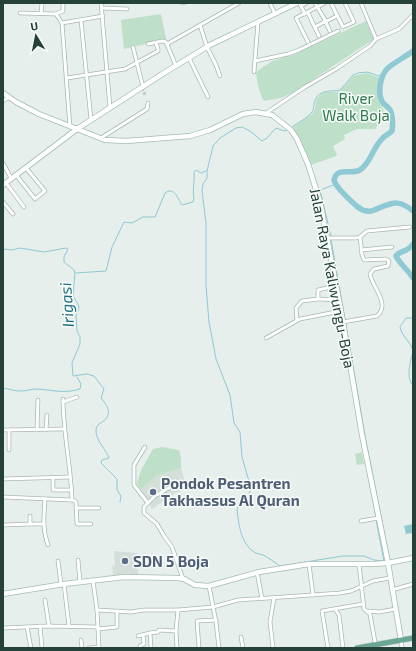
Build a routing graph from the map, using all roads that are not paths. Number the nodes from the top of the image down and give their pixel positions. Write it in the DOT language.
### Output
graph roads {
  1 [pos="42,3"];
  2 [pos="63,3"];
  3 [pos="101,3"];
  4 [pos="239,3"];
  5 [pos="270,3"];
  6 [pos="306,3"];
  7 [pos="315,3"];
  8 [pos="325,3"];
  9 [pos="331,3"];
  10 [pos="345,3"];
  11 [pos="361,3"];
  12 [pos="298,4"];
  13 [pos="234,5"];
  14 [pos="318,7"];
  15 [pos="102,8"];
  16 [pos="127,9"];
  17 [pos="20,13"];
  18 [pos="40,13"];
  19 [pos="306,13"];
  20 [pos="56,14"];
  21 [pos="275,14"];
  22 [pos="413,15"];
  23 [pos="103,16"];
  24 [pos="337,16"];
  25 [pos="81,20"];
  26 [pos="258,22"];
  27 [pos="325,22"];
  28 [pos="62,23"];
  29 [pos="200,25"];
  30 [pos="315,27"];
  31 [pos="338,31"];
  32 [pos="330,32"];
  33 [pos="319,36"];
  34 [pos="376,39"];
  35 [pos="156,42"];
  36 [pos="308,42"];
  37 [pos="148,44"];
  38 [pos="167,44"];
  39 [pos="207,47"];
  40 [pos="133,48"];
  41 [pos="189,58"];
  42 [pos="255,61"];
  43 [pos="137,63"];
  44 [pos="176,66"];
  45 [pos="108,72"];
  46 [pos="254,72"];
  47 [pos="87,74"];
  48 [pos="220,76"];
  49 [pos="67,78"];
  50 [pos="143,87"];
  51 [pos="3,92"];
  52 [pos="9,97"];
  53 [pos="208,97"];
  54 [pos="3,101"];
  55 [pos="148,103"];
  56 [pos="110,108"];
  57 [pos="266,113"];
  58 [pos="92,120"];
  59 [pos="70,127"];
  60 [pos="77,129"];
  61 [pos="101,138"];
  62 [pos="3,163"];
  63 [pos="26,168"];
  64 [pos="16,175"];
  65 [pos="11,178"];
  66 [pos="4,184"];
  67 [pos="3,202"];
  68 [pos="24,208"];
  69 [pos="13,214"];
  70 [pos="410,227"];
  71 [pos="360,237"];
  72 [pos="330,238"];
  73 [pos="392,247"];
  74 [pos="361,250"];
  75 [pos="336,286"];
  76 [pos="318,299"];
  77 [pos="338,300"];
  78 [pos="340,311"];
  79 [pos="297,320"];
  80 [pos="345,321"];
  81 [pos="266,338"];
  82 [pos="77,397"];
  83 [pos="38,400"];
  84 [pos="46,415"];
  85 [pos="64,429"];
  86 [pos="3,430"];
  87 [pos="10,430"];
  88 [pos="37,430"];
  89 [pos="46,430"];
  90 [pos="145,447"];
  91 [pos="9,450"];
  92 [pos="70,477"];
  93 [pos="53,478"];
  94 [pos="3,479"];
  95 [pos="174,485"];
  96 [pos="71,490"];
  97 [pos="3,497"];
  98 [pos="45,499"];
  99 [pos="72,500"];
  100 [pos="148,503"];
  101 [pos="76,508"];
  102 [pos="99,508"];
  103 [pos="30,516"];
  104 [pos="379,518"];
  105 [pos="361,521"];
  106 [pos="30,524"];
  107 [pos="44,524"];
  108 [pos="91,524"];
  109 [pos="3,525"];
  110 [pos="48,544"];
  111 [pos="413,558"];
  112 [pos="78,560"];
  113 [pos="58,561"];
  114 [pos="309,564"];
  115 [pos="359,564"];
  116 [pos="388,564"];
  117 [pos="257,572"];
  118 [pos="390,578"];
  119 [pos="93,580"];
  120 [pos="184,580"];
  121 [pos="80,582"];
  122 [pos="63,584"];
  123 [pos="413,584"];
  124 [pos="209,586"];
  125 [pos="361,586"];
  126 [pos="392,590"];
  127 [pos="3,593"];
  128 [pos="313,595"];
  129 [pos="274,598"];
  130 [pos="262,599"];
  131 [pos="45,600"];
  132 [pos="363,604"];
  133 [pos="213,607"];
  134 [pos="335,609"];
  135 [pos="396,609"];
  136 [pos="97,610"];
  137 [pos="178,610"];
  138 [pos="117,611"];
  139 [pos="367,611"];
  140 [pos="216,620"];
  141 [pos="40,626"];
  142 [pos="49,626"];
  143 [pos="69,626"];
  144 [pos="27,627"];
  145 [pos="3,628"];
  146 [pos="98,628"];
  147 [pos="176,631"];
  148 [pos="150,633"];
  149 [pos="143,635"];
  150 [pos="138,636"];
  151 [pos="241,637"];
  152 [pos="413,638"];
  153 [pos="81,640"];
  154 [pos="401,640"];
  155 [pos="376,646"];
  156 [pos="383,646"];
  157 [pos="31,648"];
  158 [pos="42,648"];
  159 [pos="82,648"];
  160 [pos="89,648"];
  161 [pos="99,648"];
  162 [pos="140,648"];
  163 [pos="151,648"];
  164 [pos="177,648"];
  165 [pos="199,648"];
  166 [pos="219,648"];
  167 [pos="243,648"];
  168 [pos="273,648"];
  169 [pos="328,648"];
  170 [pos="343,648"];
  171 [pos="357,648"];
  172 [pos="402,648"];
  1 -- 18 [label="street"];
  2 -- 20 [label="street"];
  3 -- 15 [label="street"];
  4 -- 13 [label="street"];
  5 -- 21 [label="street"];
  6 -- 12 [label="street"];
  7 -- 14 [label="street"];
  8 -- 14 [label="street"];
  9 -- 24 [label="street"];
  10 -- 24 [label="street"];
  11 -- 34 [label="street"];
  12 -- 19 [label="street"];
  12 -- 21 [label="main road"];
  13 -- 29 [label="street"];
  14 -- 19 [label="street"];
  14 -- 27 [label="street"];
  15 -- 16 [label="street"];
  15 -- 23 [label="street"];
  17 -- 18 [label="street"];
  18 -- 20 [label="street"];
  19 -- 30 [label="street"];
  19 -- 36 [label="street"];
  20 -- 28 [label="street"];
  21 -- 26 [label="main road"];
  22 -- 34 [label="street"];
  23 -- 25 [label="street"];
  23 -- 45 [label="street"];
  24 -- 27 [label="street"];
  25 -- 28 [label="street"];
  25 -- 47 [label="street"];
  26 -- 39 [label="main road"];
  26 -- 42 [label="street"];
  27 -- 30 [label="street"];
  27 -- 32 [label="street"];
  28 -- 49 [label="street"];
  29 -- 38 [label="street"];
  29 -- 39 [label="street"];
  30 -- 33 [label="street"];
  31 -- 42 [label="street"];
  34 -- 57 [label="street"];
  35 -- 37 [label="street"];
  35 -- 38 [label="street"];
  35 -- 43 [label="street"];
  38 -- 44 [label="street"];
  39 -- 41 [label="main road"];
  39 -- 48 [label="street"];
  40 -- 43 [label="street"];
  41 -- 44 [label="main road"];
  41 -- 53 [label="street"];
  42 -- 46 [label="street"];
  43 -- 45 [label="street"];
  43 -- 50 [label="street"];
  44 -- 50 [label="main road"];
  45 -- 47 [label="street"];
  45 -- 56 [label="street"];
  47 -- 49 [label="street"];
  47 -- 58 [label="street"];
  49 -- 59 [label="street"];
  50 -- 56 [label="main road"];
  51 -- 52 [label="main road, Jalan Raya Kaliwungu-Boja"];
  52 -- 54 [label="street"];
  52 -- 59 [label="main road, Jalan Raya Kaliwungu-Boja"];
  55 -- 61 [label="street"];
  56 -- 58 [label="main road"];
  57 -- 61 [label="main road, Jalan Raya Kaliwungu-Boja"];
  57 -- 72 [label="main road, Jalan Raya Kaliwungu-Boja"];
  58 -- 60 [label="main road"];
  59 -- 60 [label="main road, Jalan Raya Kaliwungu-Boja"];
  60 -- 61 [label="main road, Jalan Raya Kaliwungu-Boja"];
  60 -- 63 [label="main road"];
  62 -- 65 [label="street"];
  63 -- 64 [label="main road"];
  63 -- 64 [label="street"];
  64 -- 65 [label="main road"];
  65 -- 66 [label="main road"];
  66 -- 68 [label="street"];
  67 -- 69 [label="street"];
  70 -- 71 [label="street"];
  71 -- 72 [label="street"];
  71 -- 74 [label="street"];
  72 -- 75 [label="main road, Jalan Raya Kaliwungu-Boja"];
  73 -- 74 [label="street"];
  74 -- 80 [label="street"];
  75 -- 76 [label="street"];
  75 -- 77 [label="main road, Jalan Raya Kaliwungu-Boja"];
  76 -- 77 [label="street"];
  76 -- 79 [label="street"];
  77 -- 78 [label="main road, Jalan Raya Kaliwungu-Boja"];
  78 -- 79 [label="street"];
  78 -- 80 [label="main road, Jalan Raya Kaliwungu-Boja"];
  79 -- 81 [label="street"];
  80 -- 104 [label="main road, Jalan Raya Kaliwungu-Boja"];
  82 -- 85 [label="street"];
  83 -- 88 [label="street"];
  84 -- 89 [label="street"];
  85 -- 89 [label="street"];
  85 -- 92 [label="street"];
  86 -- 87 [label="street"];
  87 -- 88 [label="street"];
  87 -- 91 [label="street"];
  88 -- 89 [label="street"];
  90 -- 100 [label="street"];
  92 -- 93 [label="street"];
  92 -- 96 [label="street"];
  93 -- 94 [label="street"];
  93 -- 96 [label="street"];
  95 -- 100 [label="street"];
  96 -- 99 [label="street"];
  97 -- 98 [label="street"];
  98 -- 99 [label="street"];
  98 -- 107 [label="street"];
  99 -- 101 [label="street"];
  100 -- 120 [label="street"];
  101 -- 102 [label="street"];
  101 -- 108 [label="street"];
  103 -- 106 [label="street"];
  104 -- 105 [label="street"];
  104 -- 116 [label="main road, Jalan Raya Kaliwungu-Boja"];
  106 -- 107 [label="street"];
  106 -- 109 [label="street"];
  107 -- 110 [label="street"];
  111 -- 116 [label="main road"];
  112 -- 121 [label="street"];
  113 -- 122 [label="street"];
  114 -- 115 [label="main road"];
  114 -- 117 [label="main road"];
  114 -- 128 [label="street"];
  115 -- 116 [label="main road"];
  115 -- 125 [label="street"];
  116 -- 118 [label="main road, Jalan Raya Kaliwungu-Boja"];
  117 -- 124 [label="main road"];
  117 -- 130 [label="street"];
  118 -- 125 [label="street"];
  118 -- 126 [label="main road, Jalan Raya Kaliwungu-Boja"];
  119 -- 120 [label="main road"];
  119 -- 121 [label="main road"];
  119 -- 136 [label="street"];
  120 -- 124 [label="main road"];
  121 -- 122 [label="main road"];
  122 -- 127 [label="main road"];
  122 -- 143 [label="street"];
  123 -- 126 [label="street"];
  124 -- 133 [label="street"];
  125 -- 128 [label="street"];
  125 -- 132 [label="street"];
  126 -- 135 [label="main road, Jalan Raya Kaliwungu-Boja"];
  128 -- 129 [label="street"];
  129 -- 130 [label="street"];
  129 -- 168 [label="street"];
  130 -- 133 [label="street"];
  131 -- 142 [label="street"];
  132 -- 134 [label="street"];
  132 -- 139 [label="street"];
  133 -- 137 [label="street"];
  133 -- 140 [label="street"];
  134 -- 169 [label="street"];
  134 -- 170 [label="street"];
  135 -- 139 [label="street"];
  135 -- 154 [label="main road, Jalan Raya Kaliwungu-Boja"];
  136 -- 138 [label="street"];
  136 -- 146 [label="street"];
  137 -- 138 [label="street"];
  137 -- 147 [label="street"];
  138 -- 146 [label="street"];
  139 -- 155 [label="street"];
  140 -- 165 [label="street"];
  140 -- 166 [label="street"];
  141 -- 142 [label="street"];
  141 -- 144 [label="street"];
  141 -- 158 [label="street"];
  142 -- 143 [label="street"];
  143 -- 146 [label="street"];
  144 -- 145 [label="street"];
  144 -- 157 [label="street"];
  146 -- 161 [label="street"];
  147 -- 148 [label="street"];
  147 -- 164 [label="street"];
  148 -- 149 [label="street"];
  148 -- 163 [label="street"];
  149 -- 150 [label="street"];
  149 -- 162 [label="street"];
  151 -- 167 [label="street"];
  152 -- 154 [label="main road"];
  153 -- 159 [label="street"];
  154 -- 156 [label="main road"];
  154 -- 172 [label="street"];
  155 -- 156 [label="main road"];
  155 -- 171 [label="main road"];
  160 -- 161 [label="street"];
}
